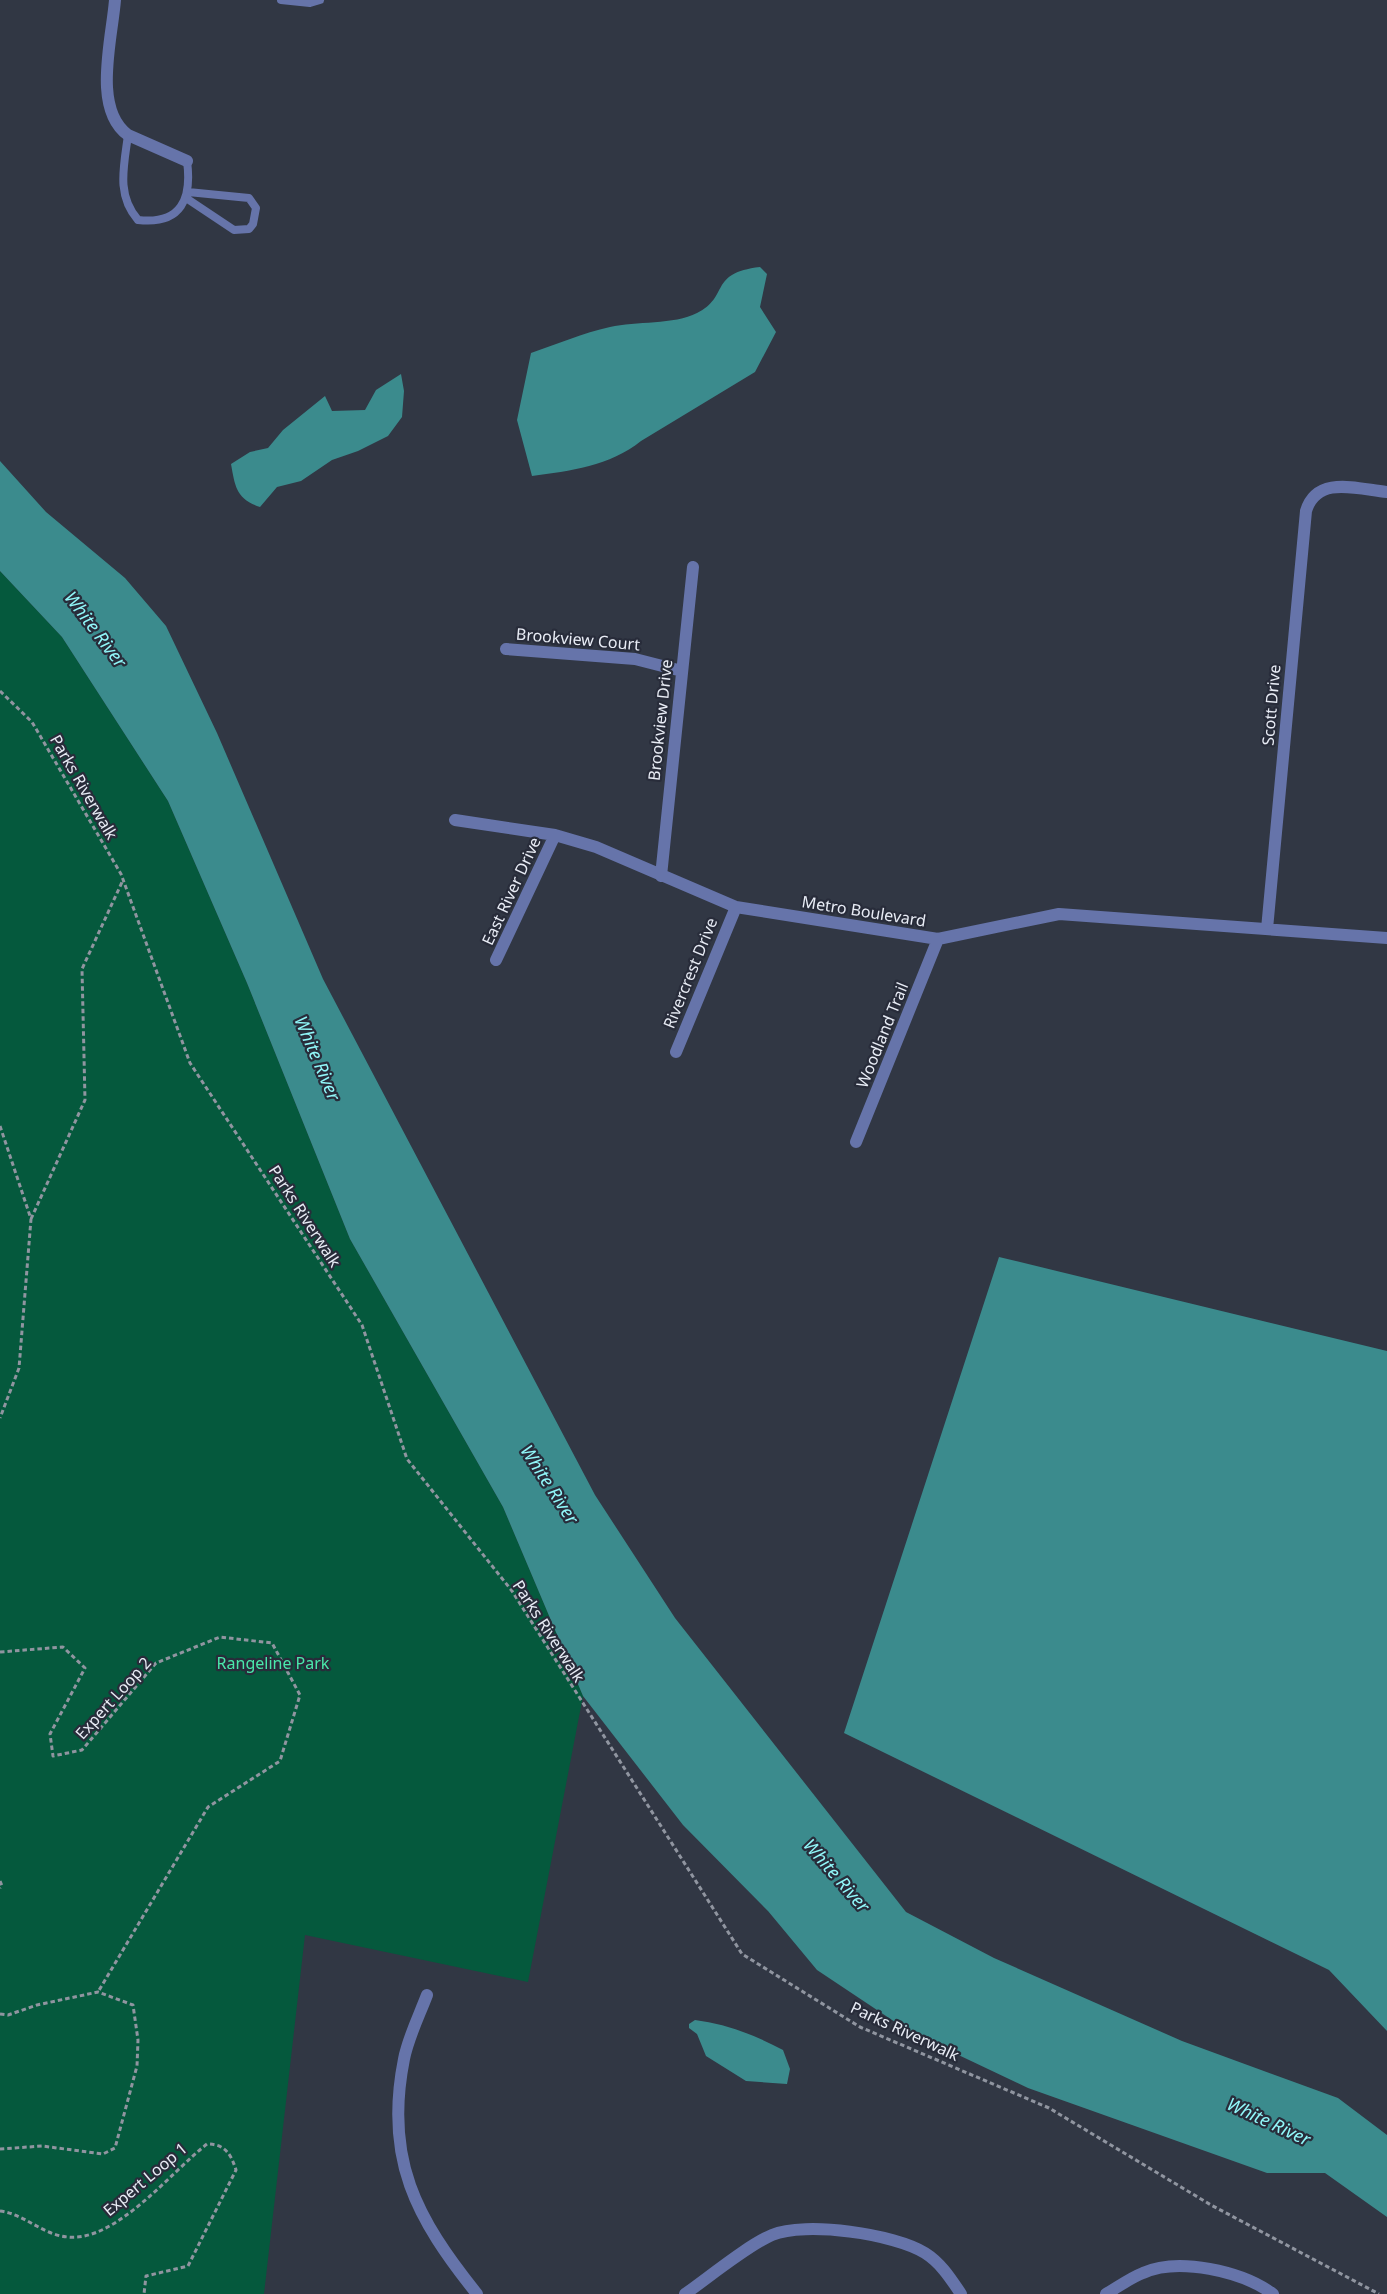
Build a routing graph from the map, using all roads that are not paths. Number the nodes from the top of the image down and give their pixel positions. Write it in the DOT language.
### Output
graph roads {
  1 [pos="115,0"];
  2 [pos="281,0"];
  3 [pos="320,0"];
  4 [pos="128,135"];
  5 [pos="187,161"];
  6 [pos="187,195"];
  7 [pos="1387,492"];
  8 [pos="693,567"];
  9 [pos="506,649"];
  10 [pos="682,671"];
  11 [pos="455,820"];
  12 [pos="555,835"];
  13 [pos="661,876"];
  14 [pos="736,907"];
  15 [pos="1267,929"];
  16 [pos="1387,938"];
  17 [pos="938,939"];
  18 [pos="496,960"];
  19 [pos="676,1052"];
  20 [pos="856,1142"];
  21 [pos="427,1995"];
  22 [pos="477,2294"];
  23 [pos="685,2294"];
  24 [pos="961,2294"];
  25 [pos="1106,2294"];
  26 [pos="1273,2294"];
  1 -- 4 [label="street"];
  2 -- 3 [label="lane"];
  4 -- 5 [label="street"];
  4 -- 6 [label="lane"];
  5 -- 6 [label="lane"];
  6 -- 6 [label="lane"];
  7 -- 15 [label="street, Scott Drive"];
  8 -- 10 [label="street, Brookview Drive"];
  9 -- 10 [label="street, Brookview Court"];
  10 -- 13 [label="street, Brookview Drive"];
  11 -- 12 [label="street, Metro Boulevard"];
  12 -- 13 [label="street, Metro Boulevard"];
  12 -- 18 [label="street, East River Drive"];
  13 -- 14 [label="street, Metro Boulevard"];
  14 -- 17 [label="street, Metro Boulevard"];
  14 -- 19 [label="street, Rivercrest Drive"];
  15 -- 16 [label="street, Metro Boulevard"];
  15 -- 17 [label="street, Metro Boulevard"];
  17 -- 20 [label="street, Woodland Trail"];
  21 -- 22 [label="street"];
  23 -- 24 [label="street"];
  25 -- 26 [label="street"];
}
